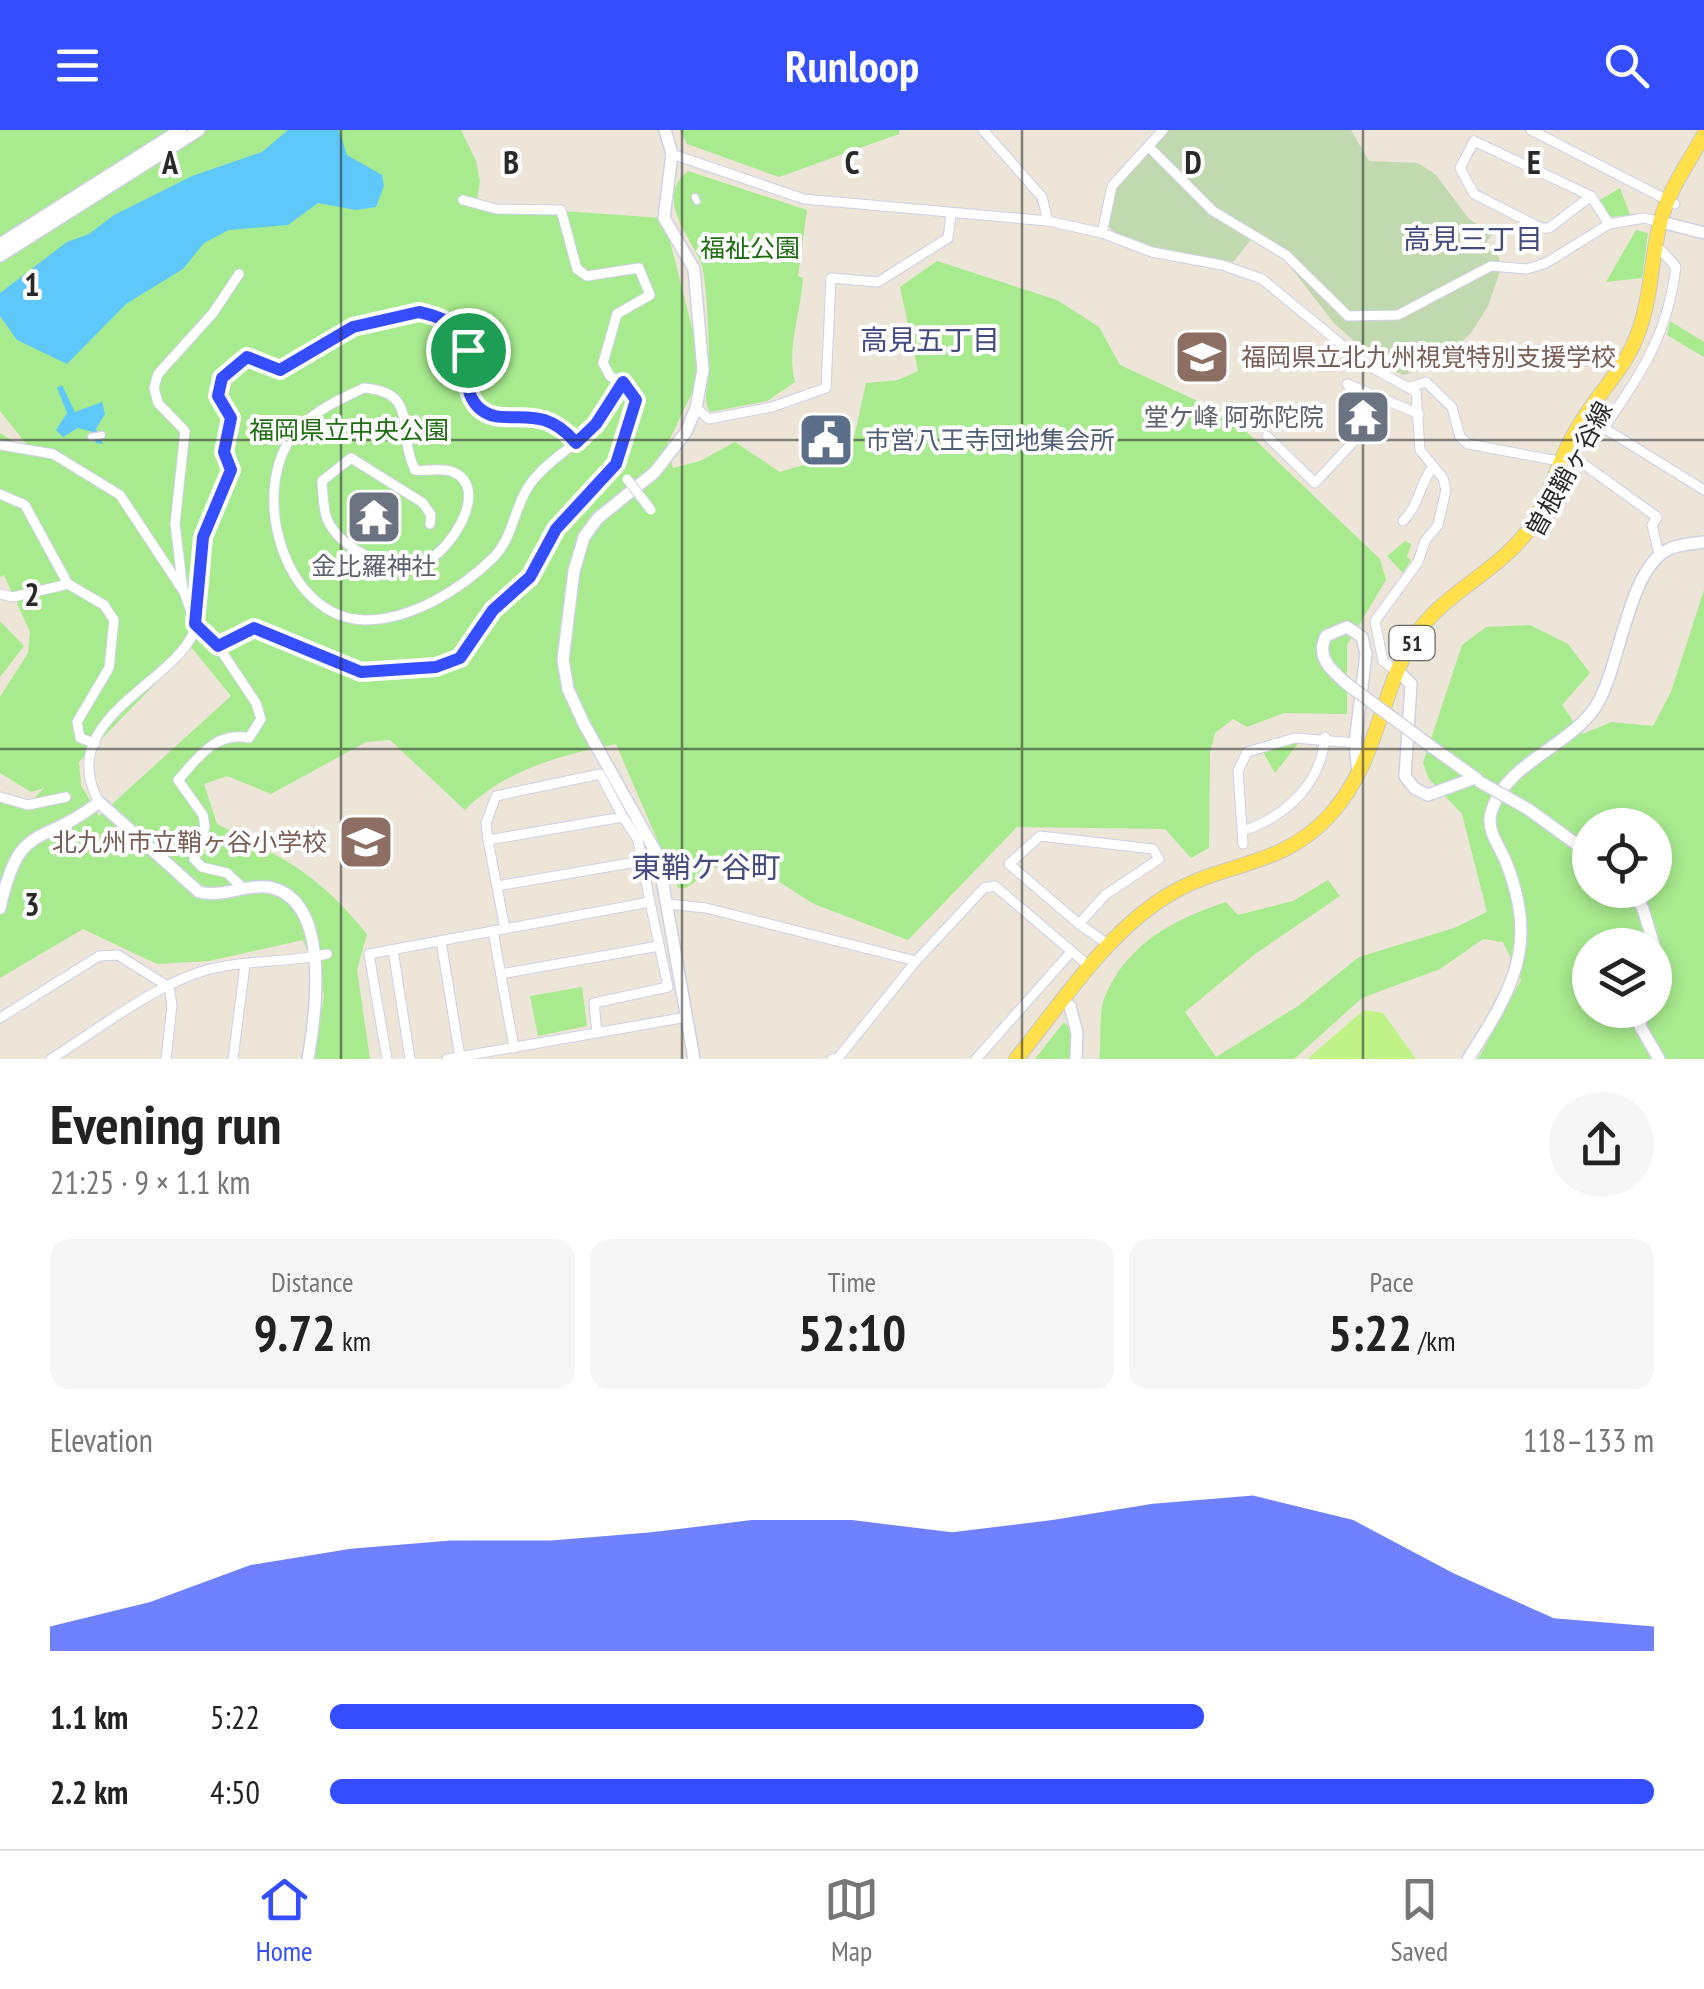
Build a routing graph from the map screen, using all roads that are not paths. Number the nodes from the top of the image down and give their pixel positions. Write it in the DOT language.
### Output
graph roads {
  1 [pos="180,130"];
  2 [pos="199,130"];
  3 [pos="665,130"];
  4 [pos="983,130"];
  5 [pos="1164,130"];
  6 [pos="1530,130"];
  7 [pos="1704,135"];
  8 [pos="1148,147"];
  9 [pos="1704,148"];
  10 [pos="672,154"];
  11 [pos="1591,196"];
  12 [pos="463,200"];
  13 [pos="1671,202"];
  14 [pos="951,214"];
  15 [pos="1048,220"];
  16 [pos="1664,223"];
  17 [pos="1609,224"];
  18 [pos="1102,233"];
  19 [pos="1704,233"];
  20 [pos="0,244"];
  21 [pos="1662,250"];
  22 [pos="0,256"];
  23 [pos="239,274"];
  24 [pos="623,382"];
  25 [pos="1408,387"];
  26 [pos="696,408"];
  27 [pos="1419,414"];
  28 [pos="102,435"];
  29 [pos="1267,436"];
  30 [pos="91,437"];
  31 [pos="576,443"];
  32 [pos="0,445"];
  33 [pos="1566,459"];
  34 [pos="616,464"];
  35 [pos="1432,468"];
  36 [pos="1704,490"];
  37 [pos="0,494"];
  38 [pos="650,510"];
  39 [pos="1403,520"];
  40 [pos="430,524"];
  41 [pos="1704,542"];
  42 [pos="1660,555"];
  43 [pos="68,584"];
  44 [pos="184,592"];
  45 [pos="0,594"];
  46 [pos="195,624"];
  47 [pos="218,646"];
  48 [pos="1399,673"];
  49 [pos="1324,737"];
  50 [pos="95,743"];
  51 [pos="1354,743"];
  52 [pos="1358,776"];
  53 [pos="1478,780"];
  54 [pos="0,796"];
  55 [pos="66,798"];
  56 [pos="98,802"];
  57 [pos="624,816"];
  58 [pos="1243,831"];
  59 [pos="488,840"];
  60 [pos="1572,841"];
  61 [pos="1243,844"];
  62 [pos="642,860"];
  63 [pos="497,886"];
  64 [pos="244,889"];
  65 [pos="650,902"];
  66 [pos="668,904"];
  67 [pos="0,908"];
  68 [pos="1079,924"];
  69 [pos="505,929"];
  70 [pos="493,931"];
  71 [pos="442,941"];
  72 [pos="659,946"];
  73 [pos="1109,946"];
  74 [pos="394,950"];
  75 [pos="1072,952"];
  76 [pos="320,956"];
  77 [pos="916,961"];
  78 [pos="245,965"];
  79 [pos="1091,967"];
  80 [pos="501,974"];
  81 [pos="169,987"];
  82 [pos="1070,1006"];
  83 [pos="687,1017"];
  84 [pos="0,1018"];
  85 [pos="1641,1028"];
  86 [pos="597,1033"];
  87 [pos="514,1048"];
  88 [pos="70,1054"];
  89 [pos="456,1058"];
  90 [pos="51,1059"];
  91 [pos="166,1059"];
  92 [pos="233,1059"];
  93 [pos="308,1059"];
  94 [pos="387,1059"];
  95 [pos="410,1059"];
  96 [pos="694,1059"];
  97 [pos="837,1059"];
  98 [pos="976,1059"];
  99 [pos="1016,1059"];
  100 [pos="1027,1059"];
  101 [pos="1076,1059"];
  102 [pos="1468,1059"];
  103 [pos="1659,1059"];
  1 -- 20 [label="street"];
  2 -- 22 [label="street"];
  3 -- 10 [label="street"];
  4 -- 15 [label="street"];
  5 -- 8 [label="street"];
  6 -- 13 [label="street"];
  7 -- 13 [label="main road, 曽根鞘ヶ谷線 / 51"];
  8 -- 17 [label="street"];
  8 -- 18 [label="street"];
  9 -- 13 [label="main road, 曽根鞘ヶ谷線 / 51"];
  10 -- 14 [label="street"];
  10 -- 26 [label="street"];
  11 -- 11 [label="street"];
  11 -- 17 [label="street"];
  12 -- 24 [label="street"];
  13 -- 16 [label="main road, 曽根鞘ヶ谷線 / 51"];
  14 -- 15 [label="street"];
  14 -- 26 [label="street"];
  15 -- 18 [label="street"];
  16 -- 17 [label="street"];
  16 -- 19 [label="street"];
  16 -- 21 [label="main road, 曽根鞘ヶ谷線 / 51"];
  16 -- 33 [label="main road, 曽根鞘ヶ谷線 / 51"];
  18 -- 25 [label="street"];
  21 -- 33 [label="main road, 曽根鞘ヶ谷線 / 51"];
  21 -- 36 [label="street"];
  23 -- 44 [label="street"];
  24 -- 31 [label="street"];
  24 -- 34 [label="street"];
  25 -- 27 [label="street"];
  25 -- 33 [label="street"];
  26 -- 66 [label="street"];
  27 -- 29 [label="street"];
  27 -- 35 [label="street"];
  28 -- 30 [label="street"];
  31 -- 40 [label="street"];
  31 -- 46 [label="street"];
  32 -- 44 [label="street"];
  33 -- 42 [label="street"];
  33 -- 48 [label="main road, 曽根鞘ヶ谷線 / 51"];
  34 -- 38 [label="street, bridge"];
  34 -- 47 [label="street"];
  35 -- 39 [label="street"];
  35 -- 48 [label="street"];
  37 -- 43 [label="street"];
  41 -- 42 [label="street"];
  42 -- 102 [label="street"];
  43 -- 45 [label="street"];
  43 -- 50 [label="street"];
  44 -- 46 [label="street"];
  46 -- 47 [label="street"];
  46 -- 50 [label="street"];
  47 -- 64 [label="street"];
  48 -- 52 [label="main road, 曽根鞘ヶ谷線 / 51"];
  48 -- 53 [label="street"];
  48 -- 82 [label="main road, 曽根鞘ヶ谷線 / 51"];
  49 -- 51 [label="street"];
  49 -- 58 [label="street"];
  49 -- 58 [label="street"];
  50 -- 56 [label="street"];
  51 -- 52 [label="street"];
  51 -- 53 [label="street, bridge"];
  52 -- 73 [label="main road, 曽根鞘ヶ谷線 / 51"];
  53 -- 60 [label="street, bridge"];
  54 -- 55 [label="street"];
  56 -- 64 [label="street"];
  56 -- 67 [label="street"];
  57 -- 59 [label="street"];
  57 -- 59 [label="street"];
  57 -- 62 [label="street"];
  58 -- 61 [label="street"];
  59 -- 63 [label="street"];
  62 -- 63 [label="street"];
  62 -- 65 [label="street"];
  63 -- 69 [label="street"];
  64 -- 76 [label="street"];
  65 -- 69 [label="street"];
  65 -- 72 [label="street"];
  66 -- 77 [label="street"];
  66 -- 83 [label="street"];
  68 -- 68 [label="street"];
  68 -- 73 [label="street"];
  69 -- 70 [label="street"];
  70 -- 71 [label="street"];
  70 -- 80 [label="street"];
  71 -- 74 [label="street"];
  71 -- 89 [label="street"];
  72 -- 80 [label="street"];
  72 -- 86 [label="street"];
  73 -- 79 [label="main road, 曽根鞘ヶ谷線 / 51"];
  74 -- 94 [label="street"];
  74 -- 95 [label="street"];
  75 -- 77 [label="street"];
  75 -- 79 [label="street"];
  75 -- 98 [label="street"];
  76 -- 78 [label="street"];
  76 -- 93 [label="street"];
  77 -- 97 [label="street"];
  78 -- 81 [label="street"];
  78 -- 92 [label="street"];
  79 -- 99 [label="main road, 曽根鞘ヶ谷線 / 51"];
  80 -- 87 [label="street"];
  81 -- 84 [label="street"];
  81 -- 88 [label="street"];
  81 -- 91 [label="street"];
  82 -- 100 [label="main road, 曽根鞘ヶ谷線 / 51"];
  82 -- 101 [label="street"];
  83 -- 86 [label="street"];
  83 -- 96 [label="street"];
  85 -- 103 [label="street"];
  86 -- 87 [label="street"];
  87 -- 89 [label="street"];
  88 -- 90 [label="street"];
}
